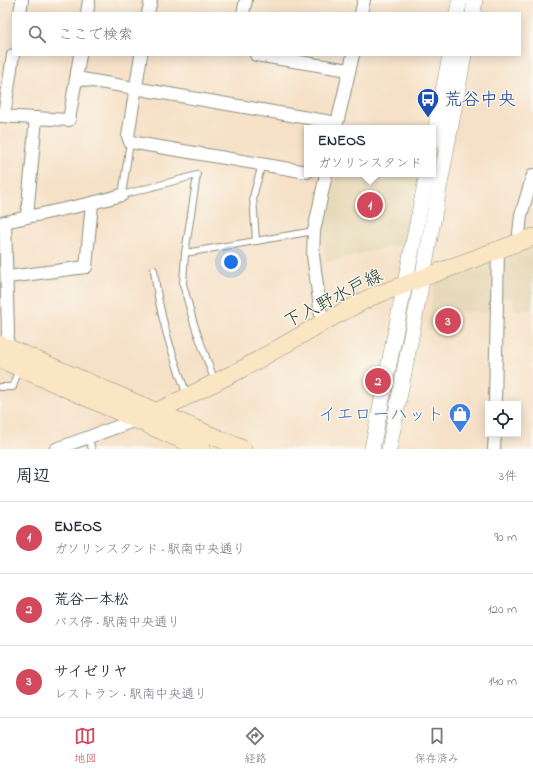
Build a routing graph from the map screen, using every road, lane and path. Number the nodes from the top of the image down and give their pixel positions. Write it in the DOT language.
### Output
graph roads {
  1 [pos="22,0"];
  2 [pos="86,0"];
  3 [pos="89,0"];
  4 [pos="151,0"];
  5 [pos="246,0"];
  6 [pos="364,0"];
  7 [pos="460,0"];
  8 [pos="475,0"];
  9 [pos="20,12"];
  10 [pos="87,12"];
  11 [pos="148,12"];
  12 [pos="243,12"];
  13 [pos="361,12"];
  14 [pos="457,12"];
  15 [pos="473,12"];
  16 [pos="13,56"];
  17 [pos="80,56"];
  18 [pos="141,56"];
  19 [pos="262,56"];
  20 [pos="353,56"];
  21 [pos="450,56"];
  22 [pos="464,56"];
  23 [pos="350,70"];
  24 [pos="76,78"];
  25 [pos="136,88"];
  26 [pos="2,116"];
  27 [pos="36,118"];
  28 [pos="331,125"];
  29 [pos="336,125"];
  30 [pos="436,127"];
  31 [pos="130,142"];
  32 [pos="262,164"];
  33 [pos="304,171"];
  34 [pos="533,175"];
  35 [pos="323,177"];
  36 [pos="425,177"];
  37 [pos="122,195"];
  38 [pos="92,203"];
  39 [pos="27,216"];
  40 [pos="3,222"];
  41 [pos="314,231"];
  42 [pos="526,240"];
  43 [pos="256,241"];
  44 [pos="498,250"];
  45 [pos="185,253"];
  46 [pos="154,270"];
  47 [pos="8,277"];
  48 [pos="422,278"];
  49 [pos="404,285"];
  50 [pos="322,322"];
  51 [pos="2,350"];
  52 [pos="18,367"];
  53 [pos="215,383"];
  54 [pos="0,387"];
  55 [pos="187,397"];
  56 [pos="495,401"];
  57 [pos="158,411"];
  58 [pos="136,420"];
  59 [pos="495,437"];
  60 [pos="90,443"];
  61 [pos="56,449"];
  62 [pos="202,449"];
  63 [pos="243,449"];
  64 [pos="372,449"];
  65 [pos="389,449"];
  66 [pos="494,449"];
  1 -- 9 [label="street"];
  2 -- 3 [label="street"];
  3 -- 10 [label="street"];
  4 -- 11 [label="street"];
  5 -- 12 [label="street"];
  6 -- 13 [label="street"];
  7 -- 14 [label="street"];
  8 -- 15 [label="street"];
  16 -- 26 [label="street"];
  17 -- 24 [label="street"];
  18 -- 25 [label="street"];
  19 -- 23 [label="street"];
  20 -- 23 [label="street"];
  21 -- 30 [label="street"];
  22 -- 48 [label="street"];
  23 -- 29 [label="street"];
  24 -- 25 [label="street"];
  24 -- 27 [label="street"];
  25 -- 28 [label="street"];
  25 -- 31 [label="street"];
  26 -- 27 [label="street"];
  27 -- 39 [label="street"];
  31 -- 32 [label="street"];
  31 -- 37 [label="lane"];
  32 -- 33 [label="street"];
  32 -- 43 [label="lane"];
  34 -- 42 [label="street"];
  35 -- 41 [label="street"];
  36 -- 49 [label="street"];
  37 -- 38 [label="street"];
  37 -- 45 [label="lane"];
  38 -- 39 [label="street"];
  38 -- 47 [label="street"];
  39 -- 40 [label="street"];
  40 -- 47 [label="street"];
  41 -- 43 [label="lane"];
  41 -- 50 [label="street"];
  42 -- 44 [label="main road, 下入野水戸線"];
  43 -- 45 [label="lane"];
  44 -- 48 [label="main road, 下入野水戸線"];
  44 -- 56 [label="street"];
  45 -- 53 [label="lane"];
  46 -- 55 [label="lane"];
  47 -- 51 [label="street"];
  48 -- 49 [label="main road, 下入野水戸線"];
  48 -- 65 [label="street"];
  49 -- 50 [label="main road, 下入野水戸線"];
  49 -- 64 [label="street"];
  50 -- 53 [label="main road, 下入野水戸線"];
  51 -- 52 [label="main road"];
  51 -- 57 [label="main road"];
  52 -- 54 [label="lane"];
  52 -- 58 [label="main road"];
  53 -- 55 [label="main road, 下入野水戸線"];
  55 -- 57 [label="main road, 下入野水戸線"];
  57 -- 58 [label="main road, 下入野水戸線"];
  57 -- 63 [label="main road"];
  58 -- 60 [label="street"];
  58 -- 62 [label="main road"];
  59 -- 66 [label="street"];
  60 -- 61 [label="street"];
}
